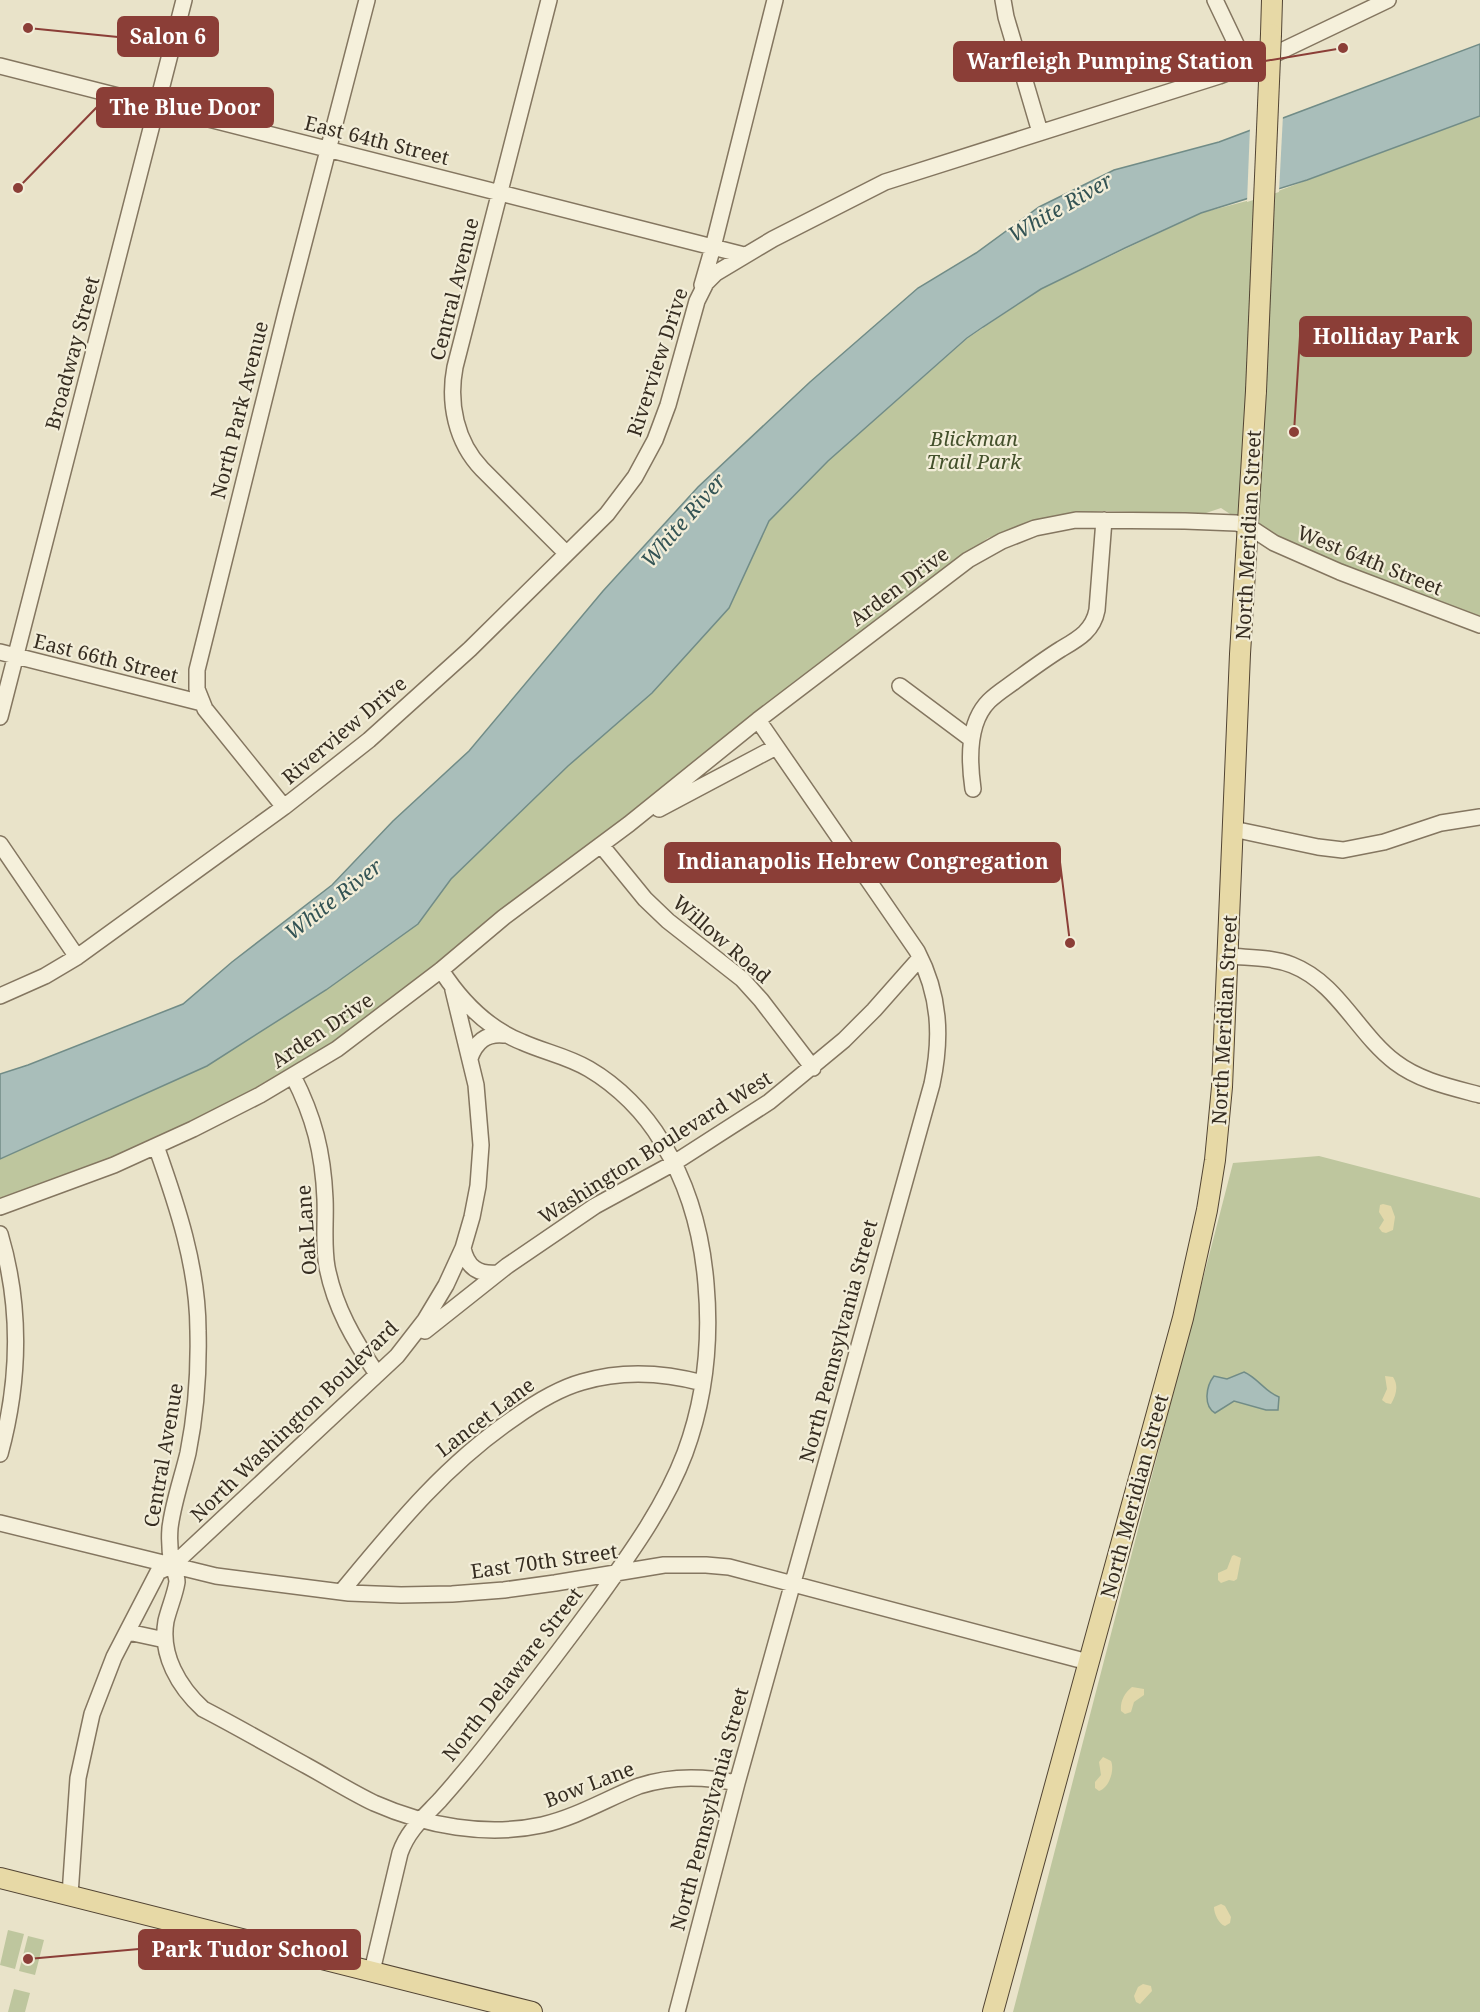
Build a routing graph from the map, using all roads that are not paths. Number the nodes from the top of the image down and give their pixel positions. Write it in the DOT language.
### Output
graph roads {
  1 [pos="183,0"];
  2 [pos="367,0"];
  3 [pos="549,0"];
  4 [pos="775,0"];
  5 [pos="1004,0"];
  6 [pos="1215,0"];
  7 [pos="1272,0"];
  8 [pos="1388,0"];
  9 [pos="1246,65"];
  10 [pos="0,66"];
  11 [pos="156,106"];
  12 [pos="1040,132"];
  13 [pos="328,149"];
  14 [pos="500,192"];
  15 [pos="713,247"];
  16 [pos="744,255"];
  17 [pos="694,308"];
  18 [pos="1104,520"];
  19 [pos="1248,526"];
  20 [pos="566,553"];
  21 [pos="1480,625"];
  22 [pos="0,652"];
  23 [pos="16,656"];
  24 [pos="900,686"];
  25 [pos="202,703"];
  26 [pos="0,717"];
  27 [pos="758,720"];
  28 [pos="971,739"];
  29 [pos="776,747"];
  30 [pos="973,789"];
  31 [pos="284,807"];
  32 [pos="1480,817"];
  33 [pos="629,824"];
  34 [pos="1233,829"];
  35 [pos="0,844"];
  36 [pos="601,845"];
  37 [pos="1228,956"];
  38 [pos="77,957"];
  39 [pos="921,957"];
  40 [pos="441,970"];
  41 [pos="453,989"];
  42 [pos="0,996"];
  43 [pos="504,1035"];
  44 [pos="470,1058"];
  45 [pos="813,1068"];
  46 [pos="293,1076"];
  47 [pos="1480,1095"];
  48 [pos="156,1146"];
  49 [pos="674,1163"];
  50 [pos="0,1207"];
  51 [pos="0,1234"];
  52 [pos="462,1248"];
  53 [pos="498,1273"];
  54 [pos="397,1356"];
  55 [pos="377,1374"];
  56 [pos="703,1383"];
  57 [pos="0,1454"];
  58 [pos="0,1523"];
  59 [pos="173,1565"];
  60 [pos="616,1572"];
  61 [pos="793,1584"];
  62 [pos="342,1592"];
  63 [pos="128,1632"];
  64 [pos="165,1640"];
  65 [pos="1088,1662"];
  66 [pos="737,1783"];
  67 [pos="421,1820"];
  68 [pos="0,1878"];
  69 [pos="70,1895"];
  70 [pos="372,1971"];
  71 [pos="532,2012"];
  72 [pos="677,2012"];
  73 [pos="993,2012"];
  1 -- 11 [label="street, Broadway Street"];
  2 -- 13 [label="street, North Park Avenue"];
  3 -- 14 [label="street, Central Avenue"];
  4 -- 15 [label="street"];
  5 -- 12 [label="street"];
  6 -- 9 [label="street"];
  7 -- 19 [label="main road, North Meridian Street, bridge"];
  8 -- 9 [label="street, Riverview Drive"];
  9 -- 12 [label="street, Riverview Drive"];
  10 -- 11 [label="street, East 64th Street"];
  11 -- 13 [label="street, East 64th Street"];
  11 -- 23 [label="street, Broadway Street"];
  12 -- 16 [label="street, Riverview Drive"];
  13 -- 14 [label="street, East 64th Street"];
  13 -- 25 [label="street, North Park Avenue"];
  14 -- 15 [label="street, East 64th Street"];
  14 -- 20 [label="street, Central Avenue"];
  15 -- 16 [label="street, East 64th Street"];
  15 -- 17 [label="street"];
  16 -- 17 [label="street, Riverview Drive"];
  17 -- 20 [label="street, Riverview Drive"];
  18 -- 19 [label="street, Arden Drive"];
  18 -- 27 [label="street, Arden Drive"];
  18 -- 28 [label="street"];
  19 -- 21 [label="street, West 64th Street"];
  19 -- 34 [label="main road, North Meridian Street"];
  20 -- 31 [label="street, Riverview Drive"];
  22 -- 23 [label="street, East 66th Street"];
  23 -- 25 [label="street, East 66th Street"];
  23 -- 26 [label="street, Broadway Street"];
  24 -- 28 [label="street"];
  25 -- 31 [label="street, North Park Avenue"];
  27 -- 29 [label="street, North Pennsylvania Street"];
  27 -- 33 [label="street, Arden Drive"];
  28 -- 30 [label="street"];
  29 -- 33 [label="street, Arden Drive"];
  29 -- 39 [label="street, North Pennsylvania Street"];
  31 -- 38 [label="street, Riverview Drive"];
  32 -- 34 [label="street"];
  33 -- 36 [label="street, Arden Drive"];
  34 -- 37 [label="main road, North Meridian Street"];
  35 -- 38 [label="street"];
  36 -- 40 [label="street, Arden Drive"];
  36 -- 45 [label="street, Willow Road"];
  37 -- 47 [label="street"];
  37 -- 65 [label="main road, North Meridian Street"];
  38 -- 42 [label="street, Riverview Drive"];
  39 -- 45 [label="street, Washington Boulevard West"];
  39 -- 61 [label="street, North Pennsylvania Street"];
  40 -- 41 [label="street, North Delaware Street"];
  40 -- 46 [label="street, Arden Drive"];
  41 -- 43 [label="street, North Delaware Street"];
  41 -- 44 [label="street, North Washington Boulevard"];
  43 -- 44 [label="street"];
  43 -- 49 [label="street, North Delaware Street"];
  44 -- 52 [label="street, North Washington Boulevard"];
  45 -- 49 [label="street, Washington Boulevard West"];
  46 -- 48 [label="street, Arden Drive"];
  46 -- 55 [label="street, Oak Lane"];
  48 -- 50 [label="street, Arden Drive"];
  48 -- 59 [label="street, Central Avenue"];
  49 -- 53 [label="street, Washington Boulevard West"];
  49 -- 56 [label="street, North Delaware Street"];
  51 -- 57 [label="street"];
  52 -- 53 [label="street"];
  52 -- 54 [label="street, North Washington Boulevard"];
  53 -- 54 [label="street, Washington Boulevard West"];
  54 -- 55 [label="street, North Washington Boulevard"];
  55 -- 59 [label="street, North Washington Boulevard"];
  56 -- 60 [label="street, North Delaware Street"];
  56 -- 62 [label="street, Lancet Lane"];
  58 -- 59 [label="street, East 70th Street"];
  59 -- 62 [label="street, East 70th Street"];
  59 -- 63 [label="street"];
  59 -- 64 [label="street, Central Avenue"];
  60 -- 61 [label="street, East 70th Street"];
  60 -- 62 [label="street, East 70th Street"];
  60 -- 67 [label="street, North Delaware Street"];
  61 -- 65 [label="street, East 70th Street"];
  61 -- 66 [label="street, North Pennsylvania Street"];
  63 -- 64 [label="street"];
  63 -- 69 [label="street"];
  64 -- 67 [label="street"];
  65 -- 73 [label="main road, North Meridian Street"];
  66 -- 67 [label="street, Bow Lane"];
  66 -- 72 [label="street, North Pennsylvania Street"];
  67 -- 70 [label="street"];
  68 -- 69 [label="main road"];
  69 -- 70 [label="main road"];
  70 -- 71 [label="main road"];
}
